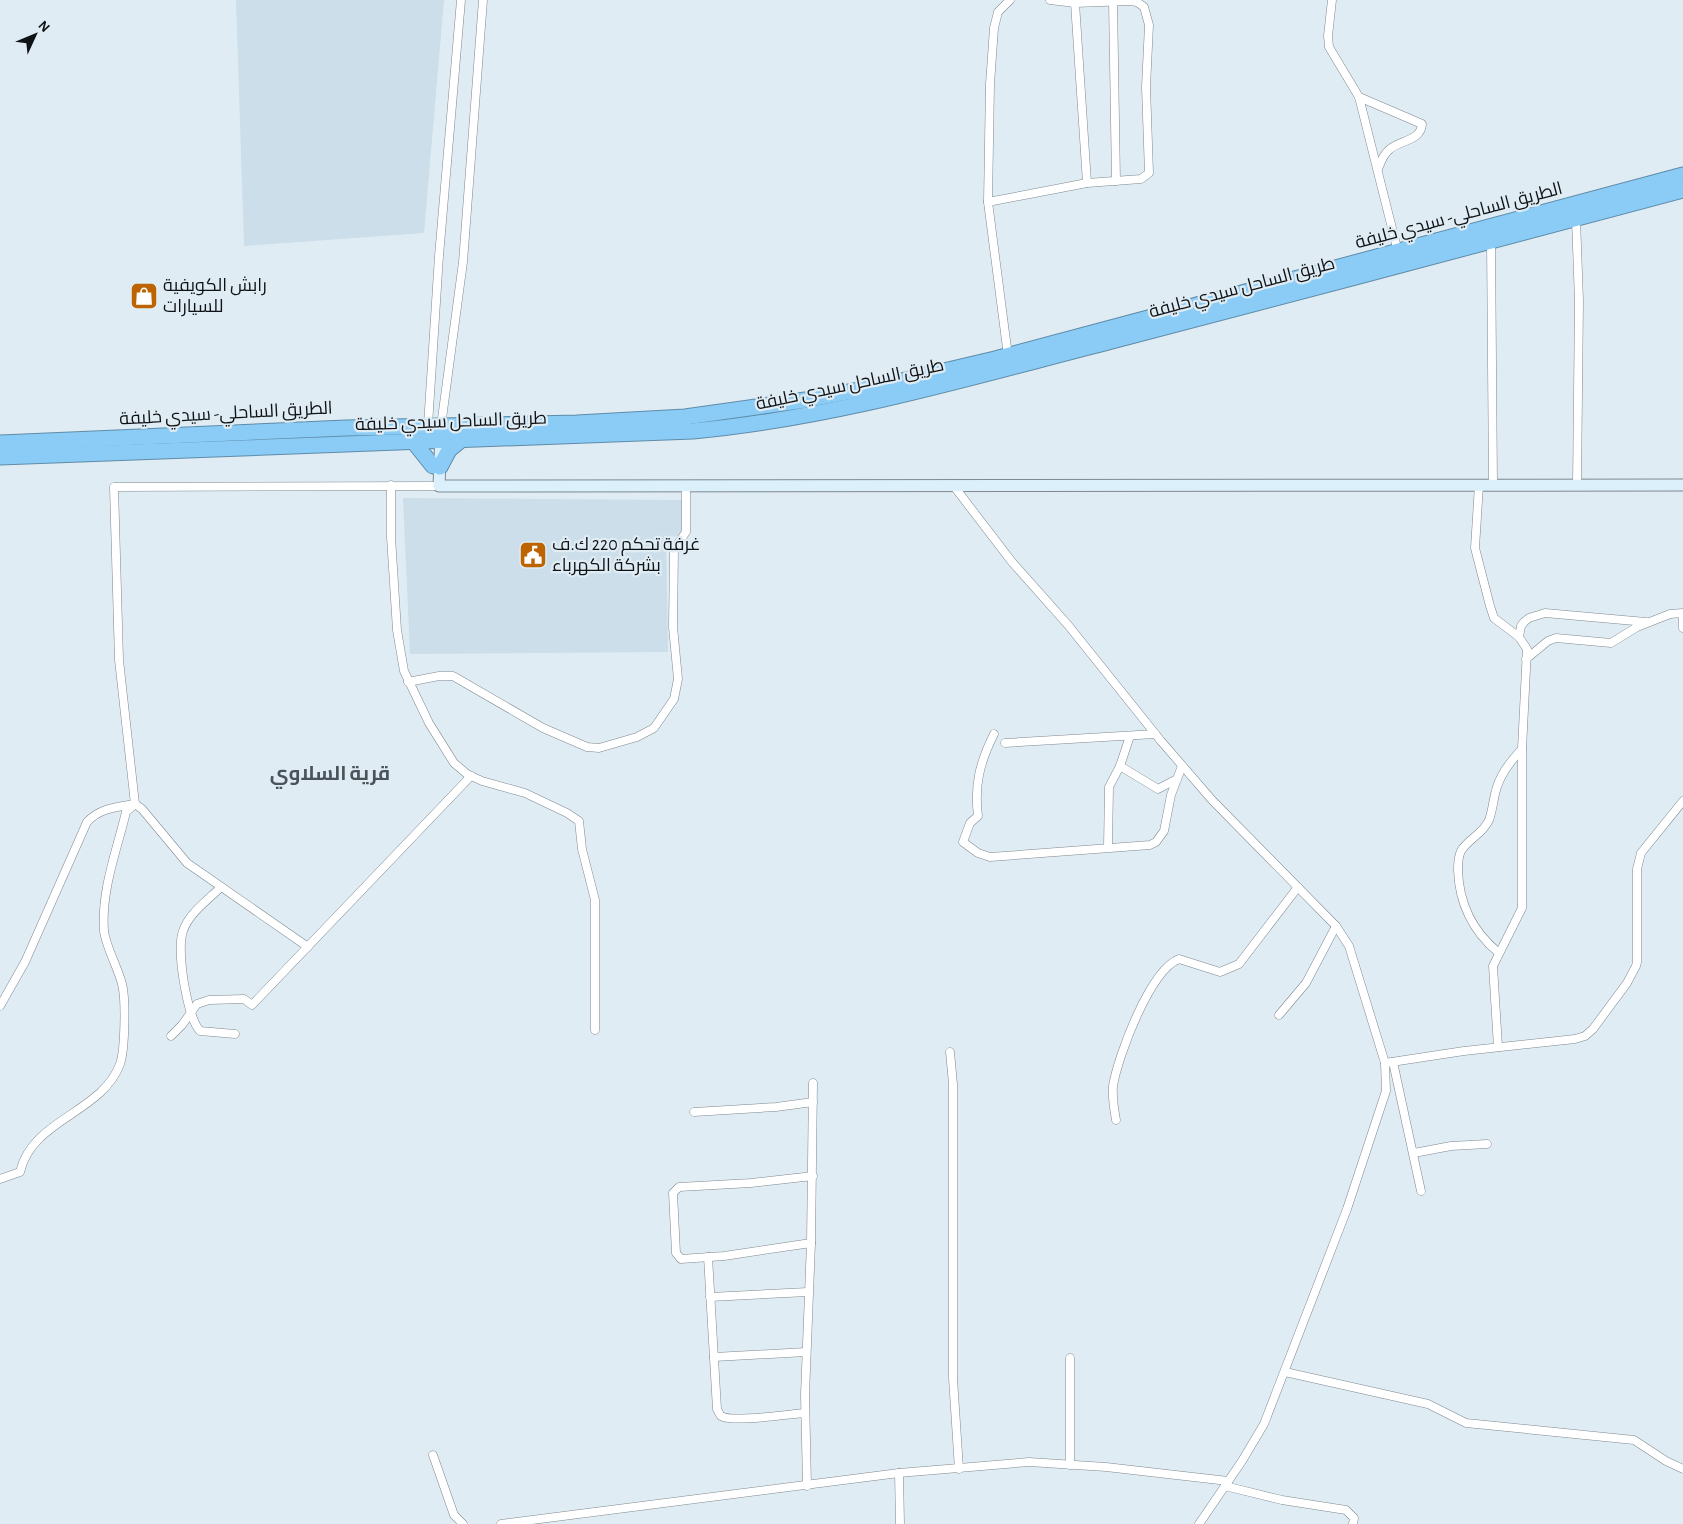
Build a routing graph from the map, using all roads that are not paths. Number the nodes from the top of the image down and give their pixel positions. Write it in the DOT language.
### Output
graph roads {
  1 [pos="461,0"];
  2 [pos="483,0"];
  3 [pos="1010,0"];
  4 [pos="1050,0"];
  5 [pos="1332,0"];
  6 [pos="1113,1"];
  7 [pos="1075,3"];
  8 [pos="1359,97"];
  9 [pos="1378,169"];
  10 [pos="1683,175"];
  11 [pos="1116,181"];
  12 [pos="1087,183"];
  13 [pos="1683,190"];
  14 [pos="988,202"];
  15 [pos="1576,219"];
  16 [pos="1491,241"];
  17 [pos="1398,252"];
  18 [pos="1008,356"];
  19 [pos="435,433"];
  20 [pos="461,440"];
  21 [pos="413,441"];
  22 [pos="0,442"];
  23 [pos="0,457"];
  24 [pos="438,474"];
  25 [pos="391,485"];
  26 [pos="686,485"];
  27 [pos="953,485"];
  28 [pos="1479,485"];
  29 [pos="1493,485"];
  30 [pos="1576,485"];
  31 [pos="1683,485"];
  32 [pos="1648,622"];
  33 [pos="1683,628"];
  34 [pos="1519,637"];
  35 [pos="1526,659"];
  36 [pos="408,682"];
  37 [pos="994,734"];
  38 [pos="1155,734"];
  39 [pos="1130,736"];
  40 [pos="1005,743"];
  41 [pos="1522,749"];
  42 [pos="1120,766"];
  43 [pos="1182,766"];
  44 [pos="472,776"];
  45 [pos="1177,779"];
  46 [pos="1683,801"];
  47 [pos="135,804"];
  48 [pos="1108,847"];
  49 [pos="1298,887"];
  50 [pos="221,888"];
  51 [pos="1336,926"];
  52 [pos="308,948"];
  53 [pos="1499,953"];
  54 [pos="0,1006"];
  55 [pos="192,1013"];
  56 [pos="1279,1015"];
  57 [pos="596,1030"];
  58 [pos="235,1034"];
  59 [pos="171,1036"];
  60 [pos="1498,1047"];
  61 [pos="950,1052"];
  62 [pos="1389,1062"];
  63 [pos="813,1083"];
  64 [pos="813,1102"];
  65 [pos="694,1112"];
  66 [pos="1116,1120"];
  67 [pos="1487,1144"];
  68 [pos="1414,1153"];
  69 [pos="812,1176"];
  70 [pos="0,1179"];
  71 [pos="1421,1191"];
  72 [pos="811,1243"];
  73 [pos="708,1257"];
  74 [pos="808,1292"];
  75 [pos="710,1297"];
  76 [pos="806,1352"];
  77 [pos="714,1357"];
  78 [pos="1070,1358"];
  79 [pos="1285,1372"];
  80 [pos="805,1413"];
  81 [pos="433,1455"];
  82 [pos="1070,1465"];
  83 [pos="959,1469"];
  84 [pos="1683,1469"];
  85 [pos="899,1474"];
  86 [pos="1226,1484"];
  87 [pos="807,1486"];
  88 [pos="463,1524"];
  89 [pos="501,1524"];
  90 [pos="900,1524"];
  91 [pos="1199,1524"];
  92 [pos="1353,1524"];
  1 -- 19 [label="street"];
  2 -- 19 [label="street"];
  3 -- 14 [label="street"];
  4 -- 7 [label="street"];
  5 -- 8 [label="street"];
  6 -- 7 [label="street"];
  6 -- 11 [label="street"];
  6 -- 11 [label="street"];
  7 -- 12 [label="street"];
  8 -- 9 [label="street"];
  8 -- 9 [label="street"];
  9 -- 17 [label="street"];
  10 -- 17 [label="highway, الطريق الساحلي- سيدي خليفة"];
  11 -- 12 [label="street"];
  12 -- 14 [label="street"];
  13 -- 15 [label="highway, طريق الساحل سيدي خليفة"];
  14 -- 18 [label="street"];
  15 -- 16 [label="highway, طريق الساحل سيدي خليفة"];
  15 -- 30 [label="street"];
  16 -- 20 [label="highway, طريق الساحل سيدي خليفة"];
  16 -- 29 [label="street"];
  17 -- 18 [label="highway, الطريق الساحلي- سيدي خليفة"];
  18 -- 19 [label="highway, الطريق الساحلي- سيدي خليفة"];
  19 -- 20 [label="highway, طريق الساحل سيدي خليفة"];
  19 -- 21 [label="highway, طريق الساحل سيدي خليفة"];
  19 -- 22 [label="highway, الطريق الساحلي- سيدي خليفة"];
  19 -- 24 [label="street"];
  20 -- 24 [label="highway"];
  21 -- 23 [label="highway, طريق الساحل سيدي خليفة"];
  21 -- 24 [label="highway"];
  24 -- 25 [label="street"];
  24 -- 26 [label="street"];
  25 -- 36 [label="street"];
  25 -- 47 [label="street"];
  26 -- 27 [label="street"];
  26 -- 36 [label="street"];
  27 -- 28 [label="street"];
  27 -- 38 [label="street"];
  28 -- 29 [label="street"];
  28 -- 34 [label="street"];
  29 -- 30 [label="street"];
  30 -- 31 [label="street"];
  32 -- 33 [label="street"];
  32 -- 34 [label="street"];
  32 -- 35 [label="street"];
  34 -- 35 [label="street"];
  35 -- 41 [label="street"];
  36 -- 44 [label="street"];
  37 -- 48 [label="street"];
  38 -- 39 [label="street"];
  38 -- 43 [label="street"];
  39 -- 40 [label="street"];
  39 -- 42 [label="street"];
  41 -- 53 [label="street"];
  41 -- 53 [label="street"];
  42 -- 45 [label="street"];
  42 -- 48 [label="street"];
  43 -- 45 [label="street"];
  43 -- 49 [label="street"];
  44 -- 52 [label="street"];
  44 -- 57 [label="street"];
  45 -- 48 [label="street"];
  46 -- 60 [label="street"];
  47 -- 50 [label="street"];
  47 -- 54 [label="street"];
  47 -- 70 [label="street"];
  49 -- 51 [label="street"];
  49 -- 66 [label="street"];
  50 -- 52 [label="street"];
  50 -- 55 [label="street"];
  51 -- 56 [label="street"];
  51 -- 62 [label="street"];
  52 -- 55 [label="street"];
  53 -- 60 [label="street"];
  55 -- 58 [label="street"];
  55 -- 59 [label="street"];
  60 -- 62 [label="street"];
  61 -- 83 [label="street"];
  62 -- 68 [label="street"];
  62 -- 79 [label="street"];
  63 -- 64 [label="street"];
  64 -- 65 [label="street"];
  64 -- 69 [label="street"];
  67 -- 68 [label="street"];
  68 -- 71 [label="street"];
  69 -- 72 [label="street"];
  69 -- 73 [label="street"];
  72 -- 73 [label="street"];
  72 -- 74 [label="street"];
  73 -- 75 [label="street"];
  74 -- 75 [label="street"];
  74 -- 76 [label="street"];
  75 -- 77 [label="street"];
  76 -- 77 [label="street"];
  76 -- 80 [label="street"];
  77 -- 80 [label="street"];
  78 -- 82 [label="street"];
  79 -- 84 [label="street"];
  79 -- 86 [label="street"];
  80 -- 87 [label="street"];
  81 -- 88 [label="street"];
  82 -- 83 [label="street"];
  82 -- 86 [label="street"];
  83 -- 85 [label="street"];
  85 -- 87 [label="street"];
  85 -- 90 [label="street"];
  86 -- 91 [label="street"];
  86 -- 92 [label="street"];
  87 -- 89 [label="street"];
}
